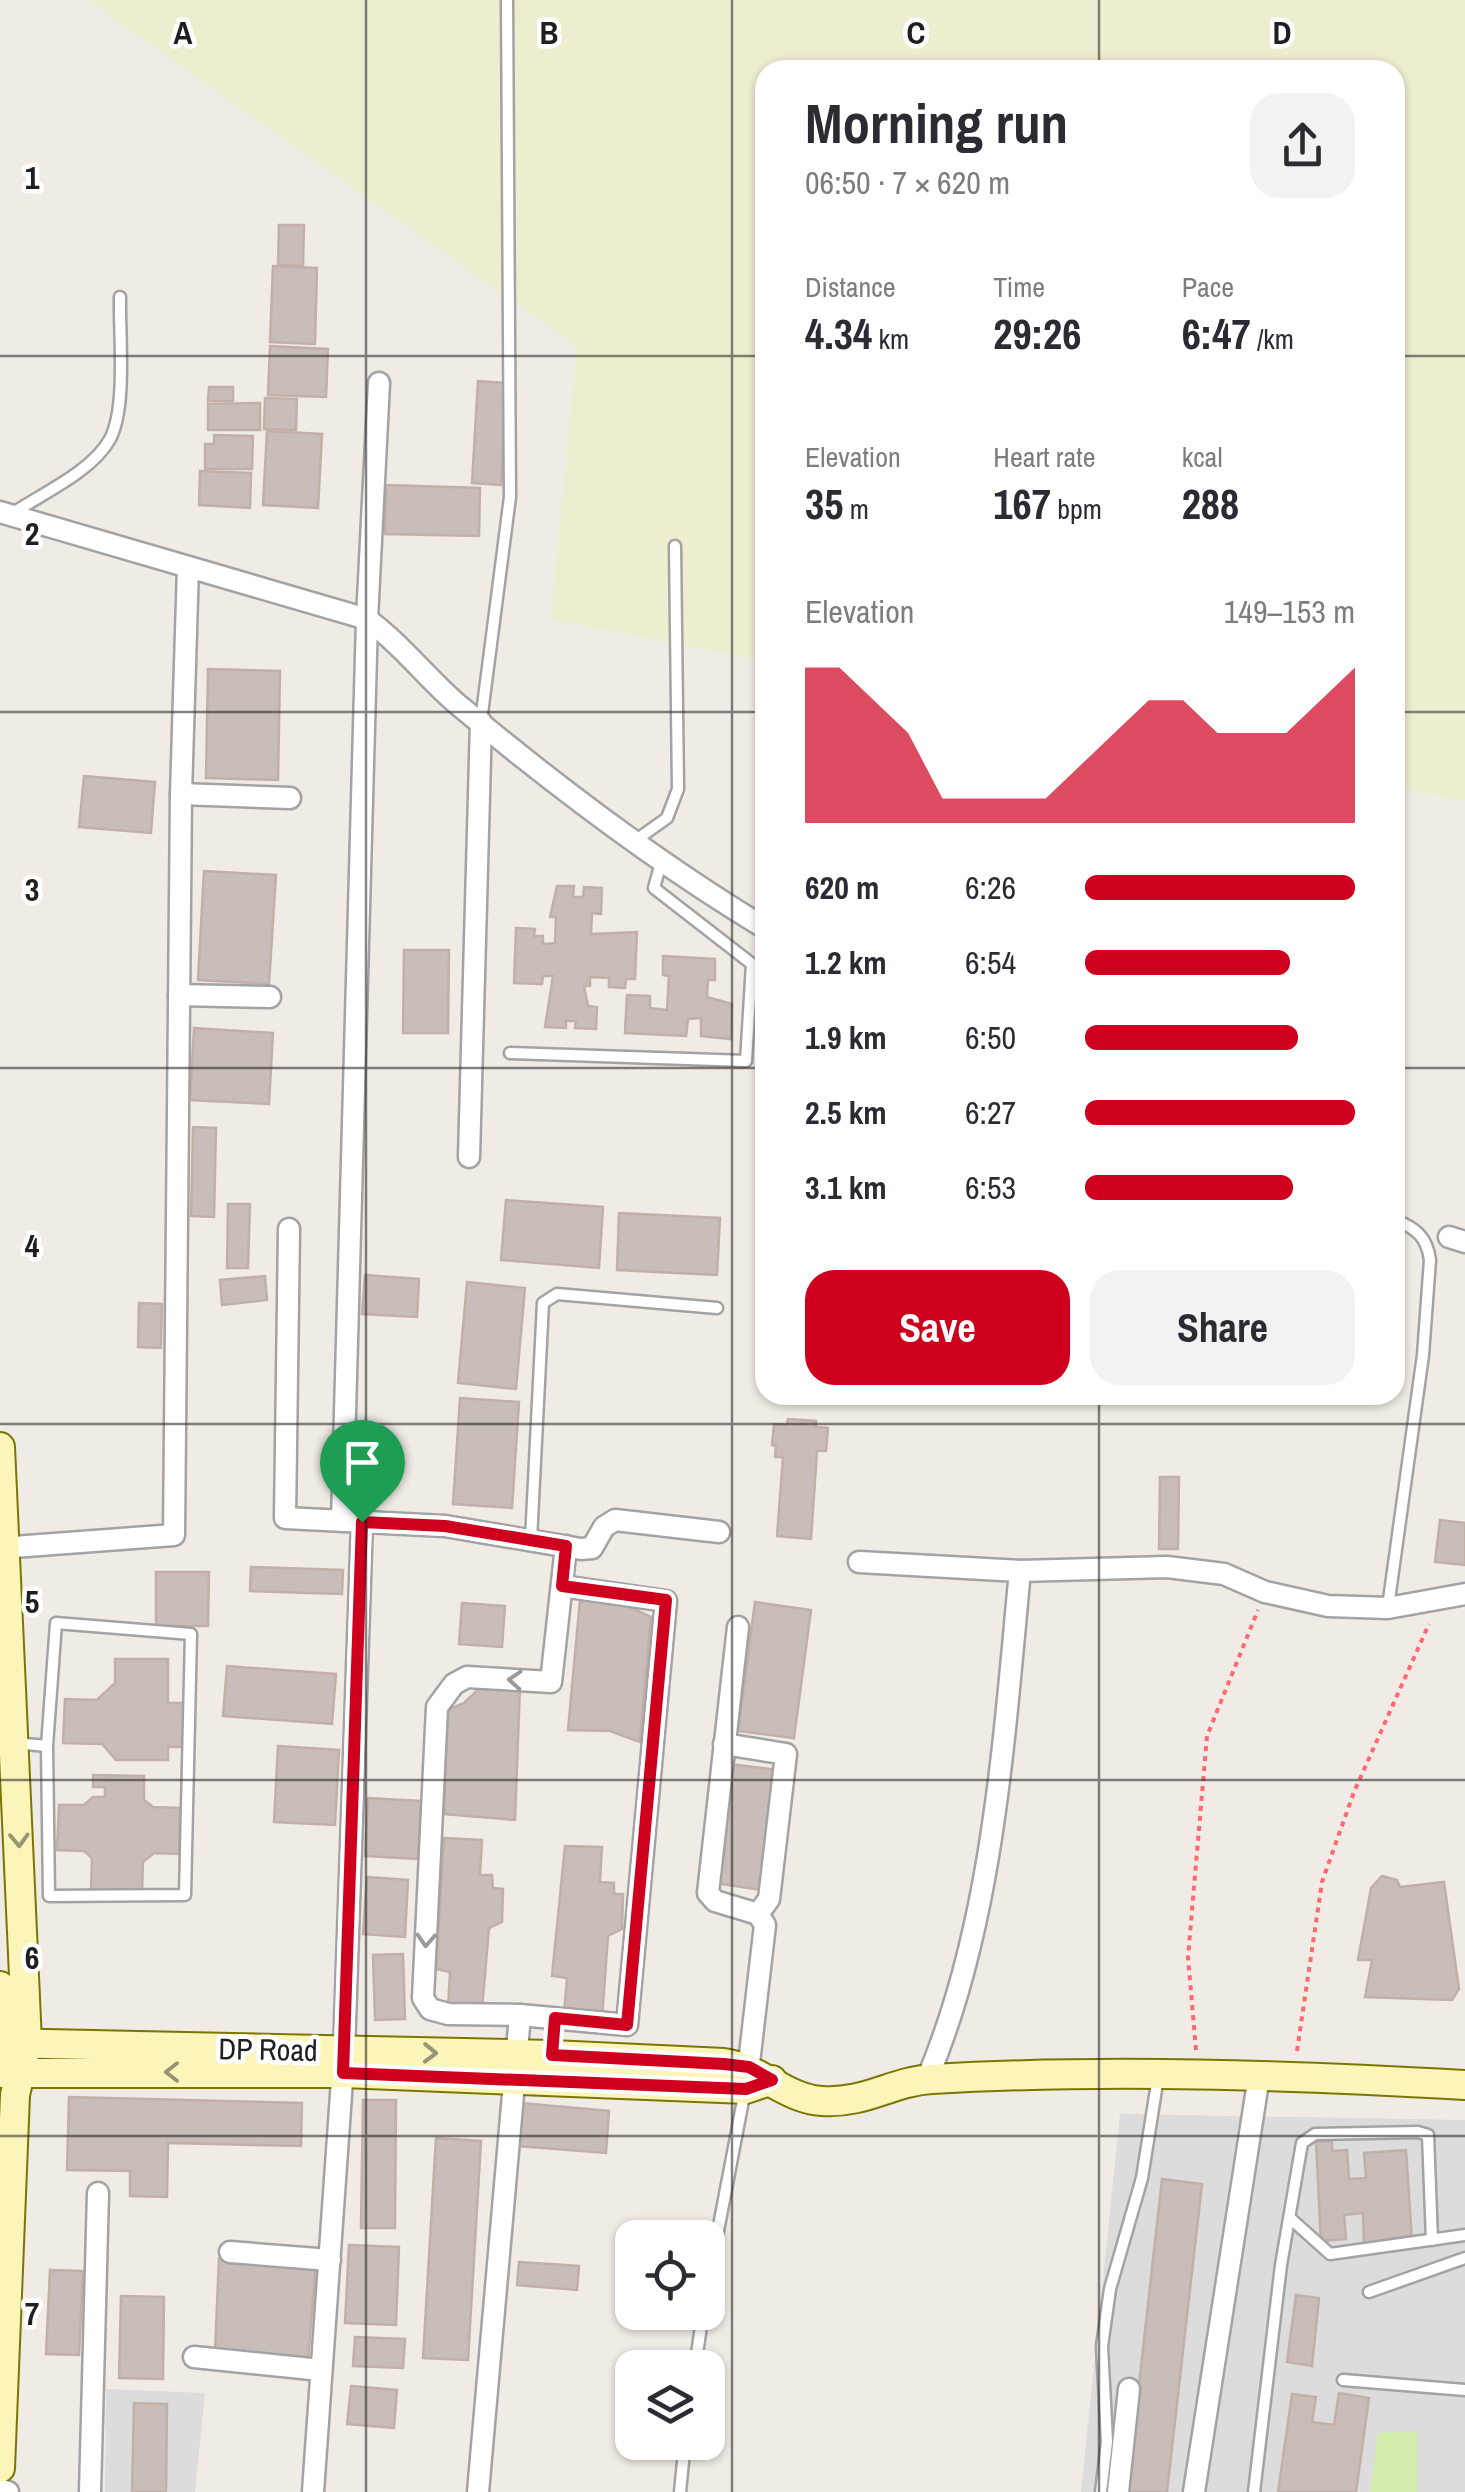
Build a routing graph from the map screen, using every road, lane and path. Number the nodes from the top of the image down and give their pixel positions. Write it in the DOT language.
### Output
graph roads {
  1 [pos="507,0"];
  2 [pos="120,298"];
  3 [pos="379,383"];
  4 [pos="5,514"];
  5 [pos="675,546"];
  6 [pos="188,567"];
  7 [pos="367,620"];
  8 [pos="481,722"];
  9 [pos="181,794"];
  10 [pos="290,798"];
  11 [pos="636,840"];
  12 [pos="662,858"];
  13 [pos="755,921"];
  14 [pos="179,995"];
  15 [pos="270,997"];
  16 [pos="510,1053"];
  17 [pos="469,1157"];
  18 [pos="1405,1224"];
  19 [pos="289,1229"];
  20 [pos="717,1308"];
  21 [pos="0,1447"];
  22 [pos="352,1521"];
  23 [pos="720,1532"];
  24 [pos="531,1540"];
  25 [pos="566,1546"];
  26 [pos="3,1548"];
  27 [pos="859,1562"];
  28 [pos="1020,1571"];
  29 [pos="562,1586"];
  30 [pos="1265,1592"];
  31 [pos="1465,1594"];
  32 [pos="1439,1601"];
  33 [pos="1388,1608"];
  34 [pos="738,1627"];
  35 [pos="8,1743"];
  36 [pos="724,1744"];
  37 [pos="47,1746"];
  38 [pos="758,1914"];
  39 [pos="0,1986"];
  40 [pos="520,2015"];
  41 [pos="555,2018"];
  42 [pos="10,2043"];
  43 [pos="344,2063"];
  44 [pos="515,2067"];
  45 [pos="552,2068"];
  46 [pos="1294,2075"];
  47 [pos="1158,2076"];
  48 [pos="1259,2076"];
  49 [pos="1198,2077"];
  50 [pos="11,2078"];
  51 [pos="756,2079"];
  52 [pos="927,2079"];
  53 [pos="1465,2086"];
  54 [pos="7,2165"];
  55 [pos="98,2193"];
  56 [pos="1291,2219"];
  57 [pos="723,2220"];
  58 [pos="1465,2235"];
  59 [pos="1432,2240"];
  60 [pos="6,2245"];
  61 [pos="230,2252"];
  62 [pos="1465,2258"];
  63 [pos="324,2260"];
  64 [pos="1370,2292"];
  65 [pos="3,2347"];
  66 [pos="194,2356"];
  67 [pos="316,2370"];
  68 [pos="1342,2380"];
  69 [pos="1129,2389"];
  70 [pos="1465,2390"];
  71 [pos="683,2460"];
  72 [pos="0,2468"];
  73 [pos="0,2490"];
  74 [pos="8,2492"];
  75 [pos="90,2492"];
  76 [pos="312,2492"];
  77 [pos="478,2492"];
  78 [pos="680,2492"];
  79 [pos="1100,2492"];
  80 [pos="1118,2492"];
  81 [pos="1194,2492"];
  82 [pos="1254,2492"];
  1 -- 8 [label="lane"];
  2 -- 4 [label="lane"];
  3 -- 7 [label="street"];
  4 -- 6 [label="street"];
  5 -- 11 [label="lane"];
  6 -- 7 [label="street"];
  6 -- 9 [label="street"];
  7 -- 8 [label="street"];
  7 -- 22 [label="street"];
  8 -- 11 [label="street"];
  8 -- 17 [label="street"];
  9 -- 10 [label="street"];
  9 -- 14 [label="street"];
  11 -- 12 [label="street"];
  12 -- 13 [label="street"];
  12 -- 16 [label="lane"];
  14 -- 15 [label="street"];
  14 -- 26 [label="street"];
  18 -- 33 [label="lane"];
  19 -- 22 [label="street"];
  20 -- 24 [label="lane"];
  21 -- 26 [label="street"];
  22 -- 24 [label="street"];
  22 -- 43 [label="street"];
  23 -- 25 [label="street"];
  24 -- 25 [label="street"];
  25 -- 29 [label="street"];
  26 -- 35 [label="street"];
  27 -- 28 [label="street"];
  28 -- 30 [label="street"];
  28 -- 52 [label="street"];
  29 -- 40 [label="street, one-way"];
  29 -- 41 [label="street"];
  30 -- 33 [label="street"];
  30 -- 49 [label="path"];
  31 -- 32 [label="street"];
  32 -- 33 [label="street"];
  32 -- 46 [label="path"];
  34 -- 36 [label="street"];
  35 -- 37 [label="lane"];
  35 -- 42 [label="street, one-way"];
  36 -- 38 [label="street"];
  36 -- 38 [label="street"];
  37 -- 37 [label="lane"];
  38 -- 51 [label="street"];
  39 -- 42 [label="street"];
  40 -- 41 [label="street"];
  40 -- 44 [label="street"];
  41 -- 45 [label="street"];
  42 -- 43 [label="street, DP Road"];
  42 -- 50 [label="street"];
  43 -- 44 [label="street, DP Road"];
  43 -- 50 [label="street, DP Road, one-way"];
  43 -- 63 [label="street"];
  44 -- 45 [label="street, DP Road"];
  44 -- 77 [label="street"];
  45 -- 51 [label="street, DP Road"];
  46 -- 48 [label="street"];
  46 -- 53 [label="street"];
  47 -- 49 [label="street"];
  47 -- 52 [label="street"];
  47 -- 79 [label="lane"];
  48 -- 49 [label="street"];
  48 -- 81 [label="street"];
  50 -- 54 [label="street"];
  51 -- 52 [label="street"];
  51 -- 57 [label="lane"];
  54 -- 60 [label="street"];
  55 -- 75 [label="street"];
  56 -- 59 [label="lane"];
  56 -- 59 [label="lane"];
  56 -- 82 [label="lane"];
  58 -- 59 [label="lane"];
  60 -- 65 [label="street"];
  61 -- 63 [label="street"];
  62 -- 64 [label="lane"];
  63 -- 67 [label="street"];
  63 -- 67 [label="street"];
  65 -- 72 [label="street"];
  66 -- 67 [label="street"];
  67 -- 76 [label="street"];
  68 -- 70 [label="lane"];
  69 -- 80 [label="street"];
  71 -- 78 [label="lane"];
  73 -- 74 [label="street"];
}
